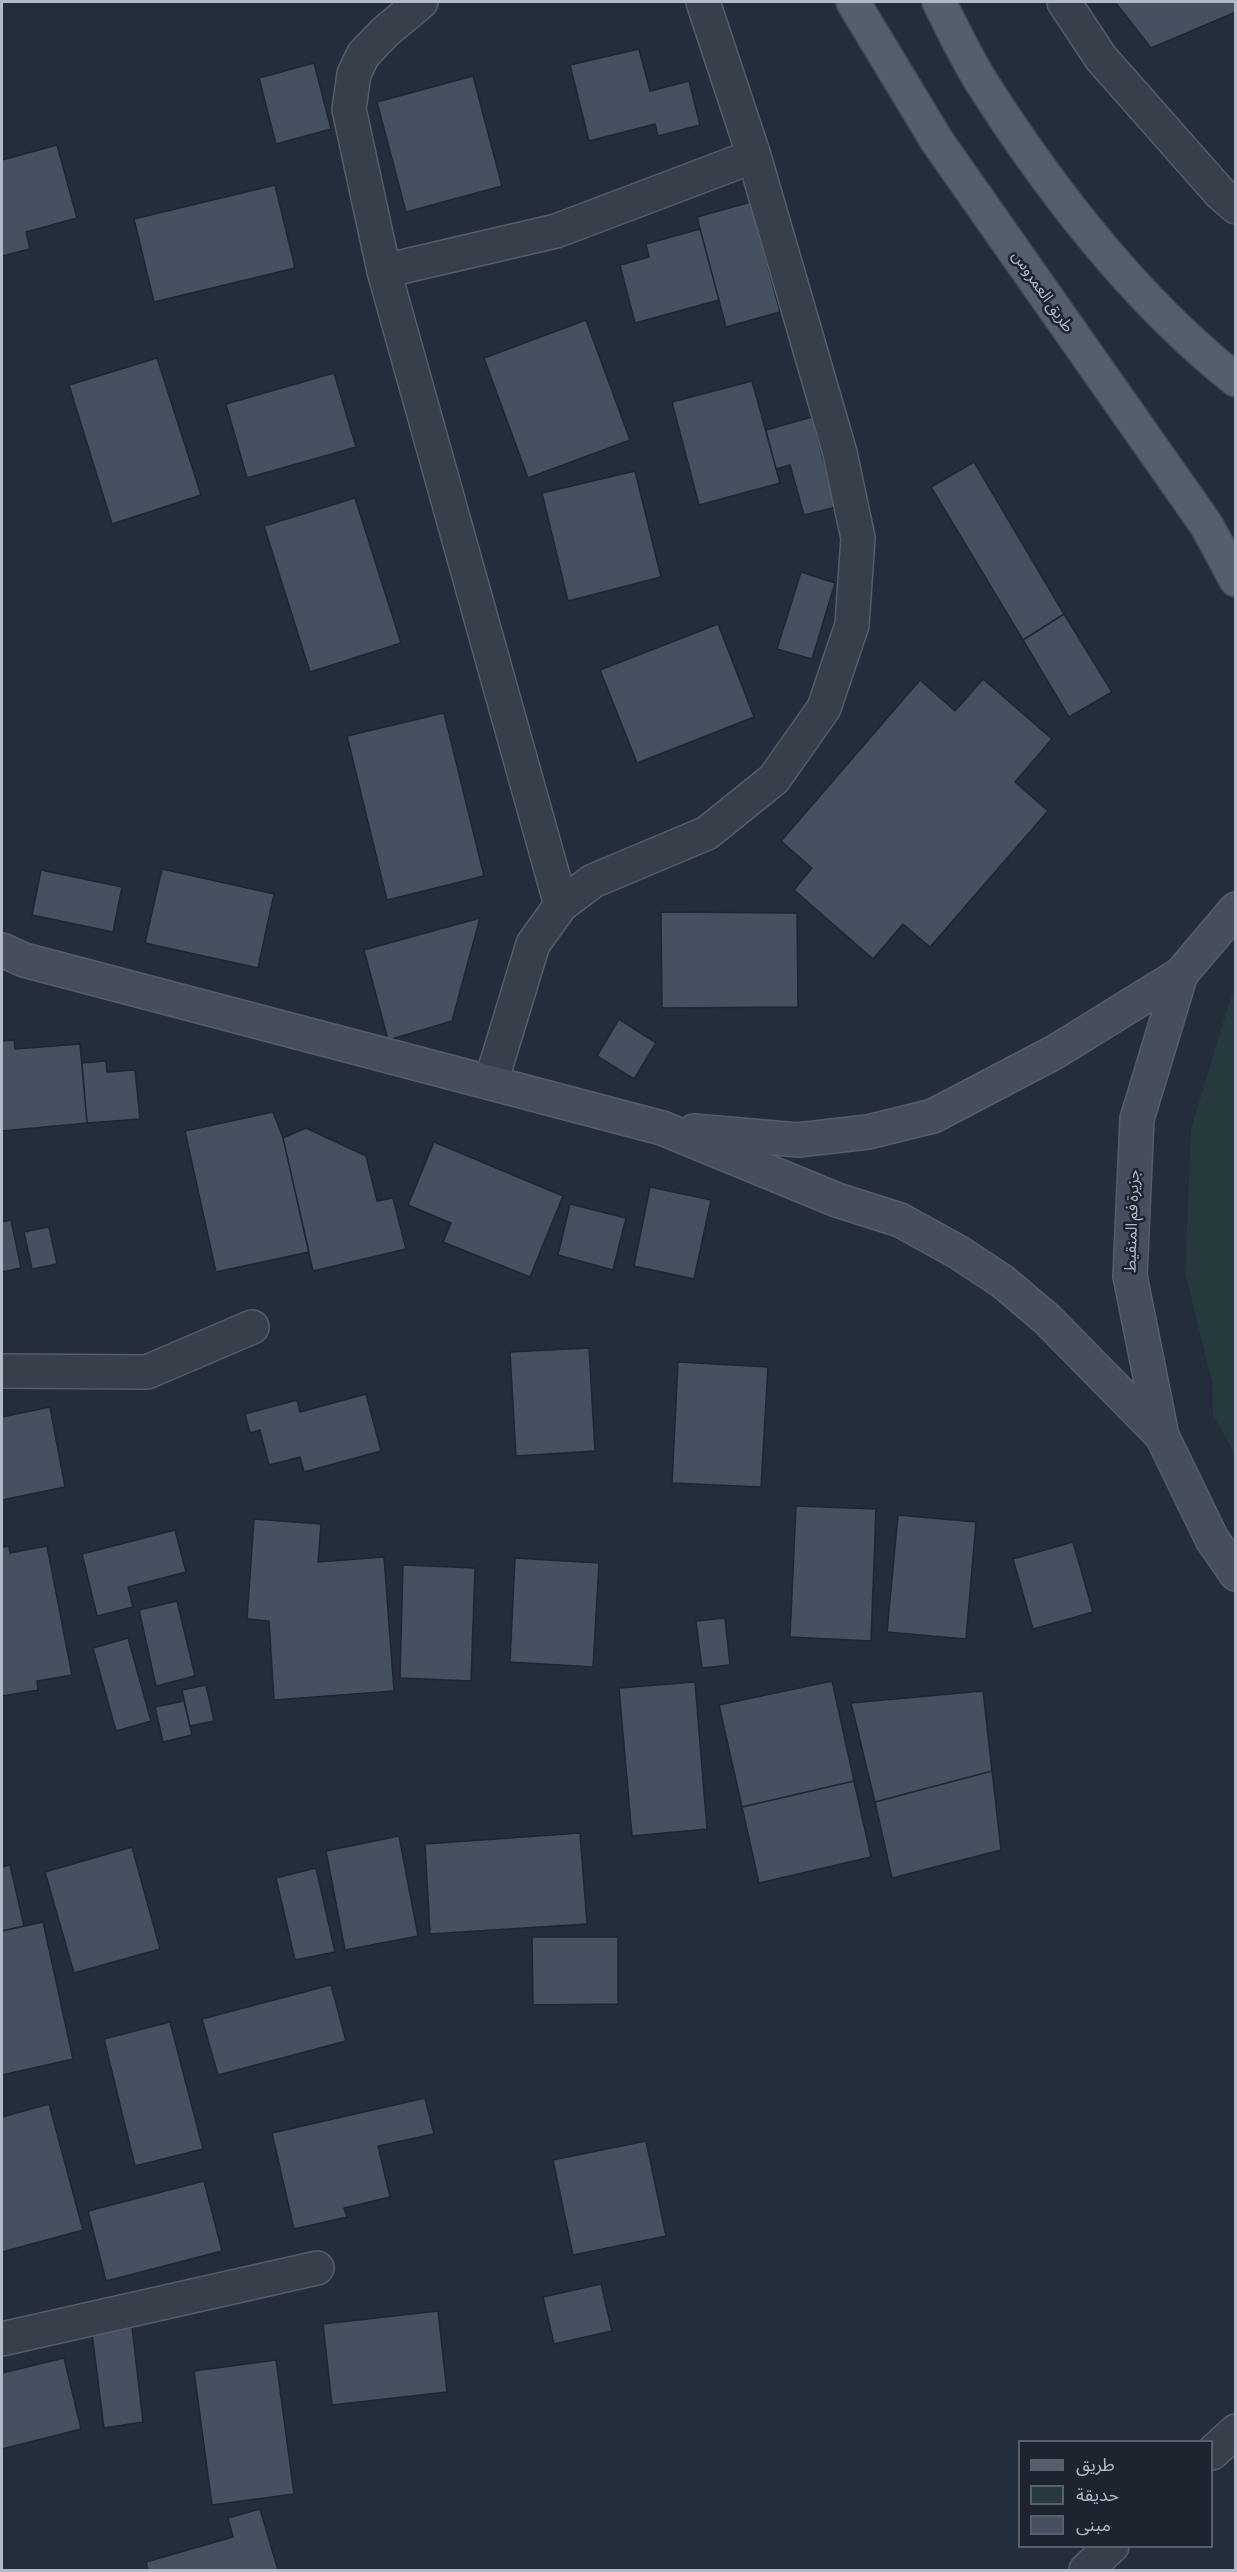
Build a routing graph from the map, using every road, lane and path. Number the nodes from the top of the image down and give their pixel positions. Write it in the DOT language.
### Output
graph roads {
  1 [pos="421,2"];
  2 [pos="704,2"];
  3 [pos="853,2"];
  4 [pos="939,2"];
  5 [pos="1064,2"];
  6 [pos="754,156"];
  7 [pos="1236,207"];
  8 [pos="384,271"];
  9 [pos="1236,380"];
  10 [pos="1236,580"];
  11 [pos="561,905"];
  12 [pos="1236,909"];
  13 [pos="2,950"];
  14 [pos="1181,974"];
  15 [pos="491,1082"];
  16 [pos="663,1128"];
  17 [pos="252,1327"];
  18 [pos="2,1371"];
  19 [pos="1162,1436"];
  20 [pos="1236,1574"];
  21 [pos="317,2268"];
  22 [pos="2,2339"];
  23 [pos="1236,2432"];
  24 [pos="1213,2452"];
  25 [pos="1111,2548"];
  26 [pos="1086,2571"];
  1 -- 8 [label="street"];
  2 -- 6 [label="street"];
  3 -- 10 [label="main road, طريق العمروس"];
  4 -- 9 [label="main road"];
  5 -- 7 [label="street"];
  6 -- 8 [label="street"];
  6 -- 11 [label="street"];
  8 -- 11 [label="street"];
  11 -- 15 [label="street"];
  12 -- 14 [label="main road, جزيرة فم المنقيط"];
  13 -- 15 [label="main road"];
  14 -- 16 [label="main road"];
  14 -- 19 [label="main road, جزيرة فم المنقيط"];
  15 -- 16 [label="main road"];
  16 -- 19 [label="main road"];
  17 -- 18 [label="street"];
  19 -- 20 [label="main road, جزيرة فم المنقيط"];
  21 -- 22 [label="street"];
  23 -- 24 [label="street"];
  25 -- 26 [label="street"];
}
